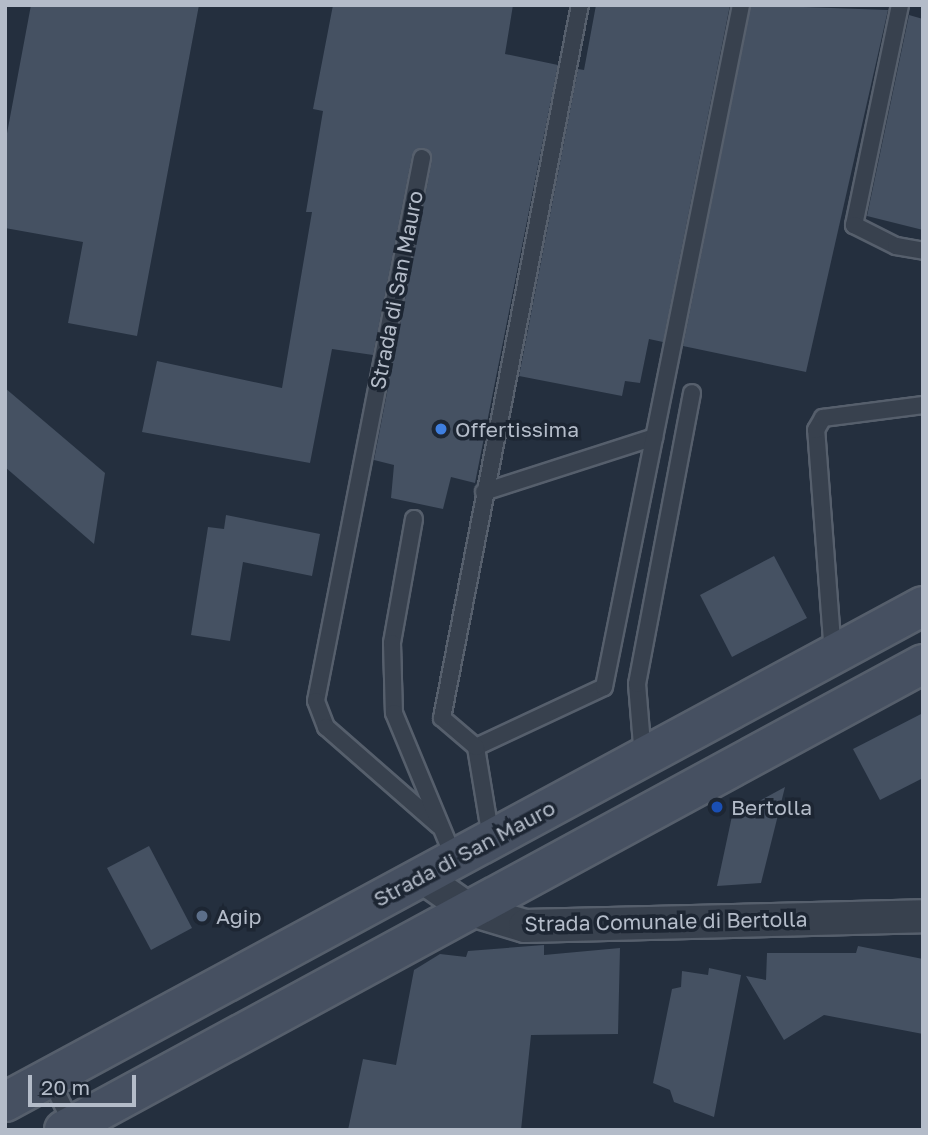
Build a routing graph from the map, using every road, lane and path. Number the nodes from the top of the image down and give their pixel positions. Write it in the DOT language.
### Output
graph roads {
  1 [pos="580,5"];
  2 [pos="741,5"];
  3 [pos="900,5"];
  4 [pos="422,158"];
  5 [pos="923,251"];
  6 [pos="692,393"];
  7 [pos="923,405"];
  8 [pos="654,437"];
  9 [pos="484,492"];
  10 [pos="414,519"];
  11 [pos="923,606"];
  12 [pos="833,654"];
  13 [pos="923,664"];
  14 [pos="476,747"];
  15 [pos="643,757"];
  16 [pos="491,838"];
  17 [pos="447,842"];
  18 [pos="421,876"];
  19 [pos="468,909"];
  20 [pos="923,916"];
  21 [pos="50,1079"];
  22 [pos="5,1102"];
  23 [pos="71,1128"];
  1 -- 9 [label="lane"];
  2 -- 8 [label="lane"];
  3 -- 5 [label="lane"];
  4 -- 17 [label="lane, Strada di San Mauro"];
  6 -- 15 [label="lane"];
  7 -- 12 [label="lane"];
  8 -- 9 [label="lane"];
  8 -- 14 [label="lane"];
  9 -- 14 [label="lane"];
  10 -- 17 [label="lane"];
  11 -- 12 [label="main road, Strada di San Mauro"];
  12 -- 15 [label="main road, Strada di San Mauro"];
  13 -- 19 [label="main road"];
  14 -- 16 [label="lane"];
  15 -- 16 [label="main road, Strada di San Mauro"];
  16 -- 17 [label="main road, Strada di San Mauro"];
  17 -- 18 [label="main road, Strada di San Mauro"];
  18 -- 19 [label="street, Strada Comunale di Bertolla"];
  18 -- 21 [label="main road, Strada di San Mauro"];
  19 -- 20 [label="street, Strada Comunale di Bertolla"];
  19 -- 23 [label="main road"];
  21 -- 22 [label="main road, Strada di San Mauro"];
  21 -- 23 [label="lane"];
}
